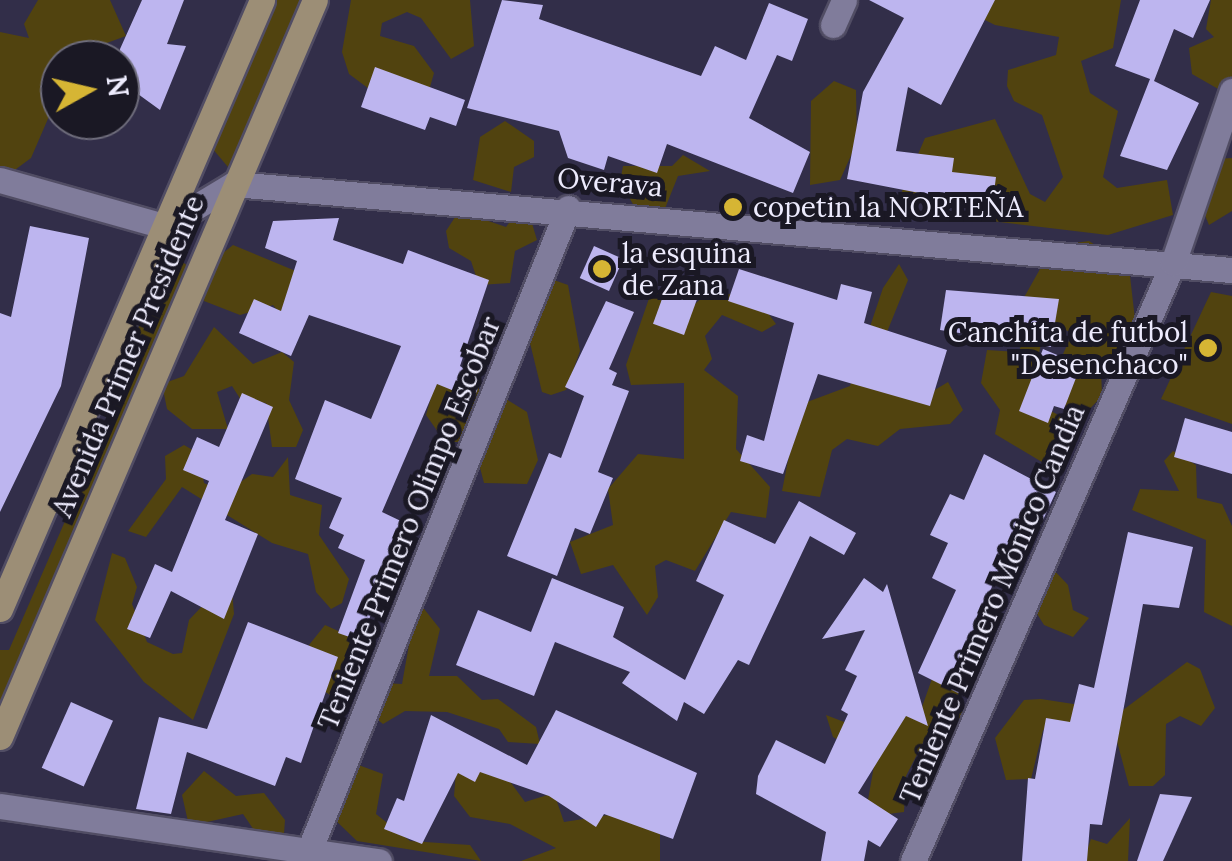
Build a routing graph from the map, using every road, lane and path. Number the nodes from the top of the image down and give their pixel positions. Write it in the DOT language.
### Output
graph roads {
  1 [pos="262,0"];
  2 [pos="315,0"];
  3 [pos="844,0"];
  4 [pos="833,25"];
  5 [pos="1232,91"];
  6 [pos="0,180"];
  7 [pos="234,184"];
  8 [pos="568,208"];
  9 [pos="164,226"];
  10 [pos="1173,263"];
  11 [pos="1232,270"];
  12 [pos="0,609"];
  13 [pos="0,737"];
  14 [pos="0,806"];
  15 [pos="307,856"];
  16 [pos="379,861"];
  17 [pos="913,861"];
  1 -- 9 [label="main road, Avenida Primer Presidente"];
  2 -- 7 [label="main road, Avenida Primer Presidente"];
  3 -- 4 [label="street"];
  5 -- 10 [label="street, Teniente Primero Mónico Candia"];
  6 -- 9 [label="street"];
  7 -- 8 [label="street, Overava"];
  7 -- 9 [label="street"];
  7 -- 13 [label="main road, Avenida Primer Presidente"];
  8 -- 10 [label="street, Overava"];
  8 -- 15 [label="street, Teniente Primero Olimpo Escobar"];
  9 -- 12 [label="main road, Avenida Primer Presidente"];
  10 -- 11 [label="street, Overava"];
  10 -- 17 [label="street, Teniente Primero Mónico Candia"];
  14 -- 15 [label="street"];
  15 -- 16 [label="street"];
}
